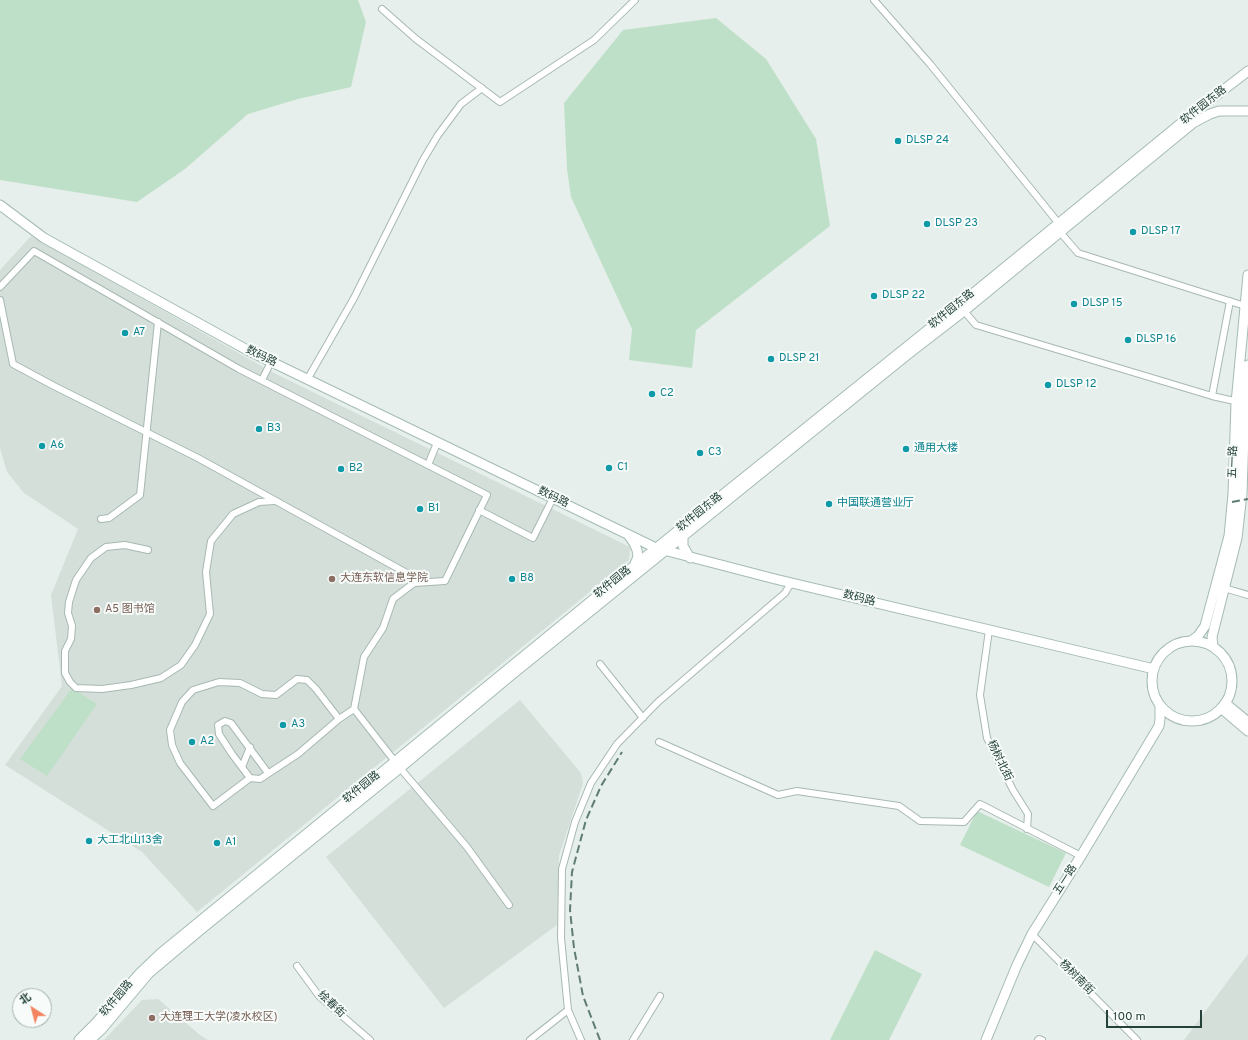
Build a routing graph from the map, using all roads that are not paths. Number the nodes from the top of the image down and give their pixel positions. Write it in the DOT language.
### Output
graph roads {
  1 [pos="635,0"];
  2 [pos="874,0"];
  3 [pos="382,9"];
  4 [pos="1248,71"];
  5 [pos="482,88"];
  6 [pos="1248,111"];
  7 [pos="0,205"];
  8 [pos="1061,228"];
  9 [pos="1248,274"];
  10 [pos="0,287"];
  11 [pos="0,300"];
  12 [pos="1230,301"];
  13 [pos="1246,307"];
  14 [pos="964,311"];
  15 [pos="158,322"];
  16 [pos="271,362"];
  17 [pos="1248,365"];
  18 [pos="262,380"];
  19 [pos="307,380"];
  20 [pos="1212,396"];
  21 [pos="1240,403"];
  22 [pos="147,432"];
  23 [pos="437,442"];
  24 [pos="428,465"];
  25 [pos="1245,492"];
  26 [pos="553,498"];
  27 [pos="276,501"];
  28 [pos="479,510"];
  29 [pos="101,519"];
  30 [pos="628,535"];
  31 [pos="683,538"];
  32 [pos="656,548"];
  33 [pos="148,550"];
  34 [pos="666,551"];
  35 [pos="690,558"];
  36 [pos="634,566"];
  37 [pos="414,583"];
  38 [pos="791,583"];
  39 [pos="1224,588"];
  40 [pos="1248,595"];
  41 [pos="989,630"];
  42 [pos="1192,641"];
  43 [pos="1212,647"];
  44 [pos="600,664"];
  45 [pos="1154,669"];
  46 [pos="1160,705"];
  47 [pos="1223,706"];
  48 [pos="354,709"];
  49 [pos="643,718"];
  50 [pos="1178,718"];
  51 [pos="339,719"];
  52 [pos="1248,722"];
  53 [pos="1159,726"];
  54 [pos="1248,731"];
  55 [pos="659,742"];
  56 [pos="250,747"];
  57 [pos="397,765"];
  58 [pos="242,767"];
  59 [pos="268,773"];
  60 [pos="250,778"];
  61 [pos="1027,829"];
  62 [pos="1081,856"];
  63 [pos="509,905"];
  64 [pos="1032,934"];
  65 [pos="297,966"];
  66 [pos="660,996"];
  67 [pos="568,1010"];
  68 [pos="79,1040"];
  69 [pos="90,1040"];
  70 [pos="370,1040"];
  71 [pos="530,1040"];
  72 [pos="581,1040"];
  73 [pos="633,1040"];
  74 [pos="986,1040"];
  75 [pos="1038,1040"];
  76 [pos="1042,1040"];
  77 [pos="1137,1040"];
  1 -- 5 [label="street"];
  2 -- 8 [label="street"];
  3 -- 5 [label="street"];
  4 -- 8 [label="main road, 软件园东路"];
  5 -- 19 [label="street"];
  6 -- 8 [label="main road, 软件园东路"];
  7 -- 16 [label="main road, 数码路"];
  8 -- 12 [label="street"];
  8 -- 14 [label="main road, 软件园东路"];
  8 -- 32 [label="main road, 软件园东路"];
  9 -- 13 [label="main road, 五一路"];
  10 -- 15 [label="street"];
  11 -- 22 [label="street"];
  12 -- 13 [label="street"];
  12 -- 20 [label="street"];
  13 -- 21 [label="main road, 五一路"];
  14 -- 20 [label="street"];
  14 -- 31 [label="main road, 软件园东路"];
  15 -- 18 [label="street"];
  15 -- 22 [label="street"];
  16 -- 18 [label="street"];
  16 -- 19 [label="main road, 数码路"];
  17 -- 21 [label="main road, 五一路"];
  18 -- 24 [label="street"];
  19 -- 23 [label="main road, 数码路"];
  20 -- 21 [label="street"];
  21 -- 25 [label="main road, 五一路"];
  21 -- 42 [label="main road, 五一路"];
  22 -- 27 [label="street"];
  22 -- 29 [label="street"];
  23 -- 24 [label="street"];
  23 -- 26 [label="main road, 数码路"];
  24 -- 28 [label="street"];
  25 -- 39 [label="main road, 五一路"];
  26 -- 28 [label="street"];
  26 -- 30 [label="main road, 数码路"];
  27 -- 33 [label="street"];
  27 -- 37 [label="street"];
  28 -- 37 [label="street"];
  30 -- 32 [label="main road, 数码路"];
  30 -- 36 [label="main road"];
  31 -- 34 [label="main road, 软件园东路"];
  31 -- 35 [label="main road"];
  32 -- 34 [label="main road, 数码路"];
  32 -- 36 [label="main road, 软件园路"];
  34 -- 35 [label="main road, 数码路"];
  34 -- 57 [label="main road, 软件园路"];
  35 -- 38 [label="main road, 数码路"];
  36 -- 57 [label="main road, 软件园路"];
  37 -- 48 [label="street"];
  38 -- 41 [label="main road, 数码路"];
  38 -- 49 [label="street"];
  39 -- 40 [label="street"];
  39 -- 43 [label="main road, 五一路"];
  41 -- 45 [label="main road, 数码路"];
  41 -- 61 [label="street, 杨树北街"];
  42 -- 43 [label="main road"];
  42 -- 45 [label="main road"];
  43 -- 47 [label="main road"];
  44 -- 49 [label="street"];
  45 -- 46 [label="main road"];
  46 -- 50 [label="main road"];
  46 -- 53 [label="main road"];
  47 -- 50 [label="main road"];
  47 -- 52 [label="main road"];
  47 -- 54 [label="main road"];
  48 -- 51 [label="street"];
  48 -- 57 [label="street"];
  49 -- 67 [label="street"];
  50 -- 53 [label="main road"];
  51 -- 59 [label="street"];
  51 -- 60 [label="street"];
  53 -- 62 [label="main road, 五一路"];
  55 -- 61 [label="street"];
  56 -- 58 [label="street"];
  56 -- 58 [label="street"];
  56 -- 59 [label="street"];
  57 -- 63 [label="street"];
  57 -- 68 [label="main road, 软件园路"];
  57 -- 69 [label="main road, 软件园路"];
  58 -- 60 [label="street"];
  59 -- 60 [label="street"];
  61 -- 62 [label="street"];
  62 -- 64 [label="main road, 五一路"];
  64 -- 74 [label="main road, 五一路"];
  64 -- 77 [label="street, 杨树南街"];
  65 -- 70 [label="street, 绘春街"];
  66 -- 73 [label="street"];
  67 -- 71 [label="street"];
  67 -- 72 [label="street"];
  75 -- 76 [label="street"];
}
